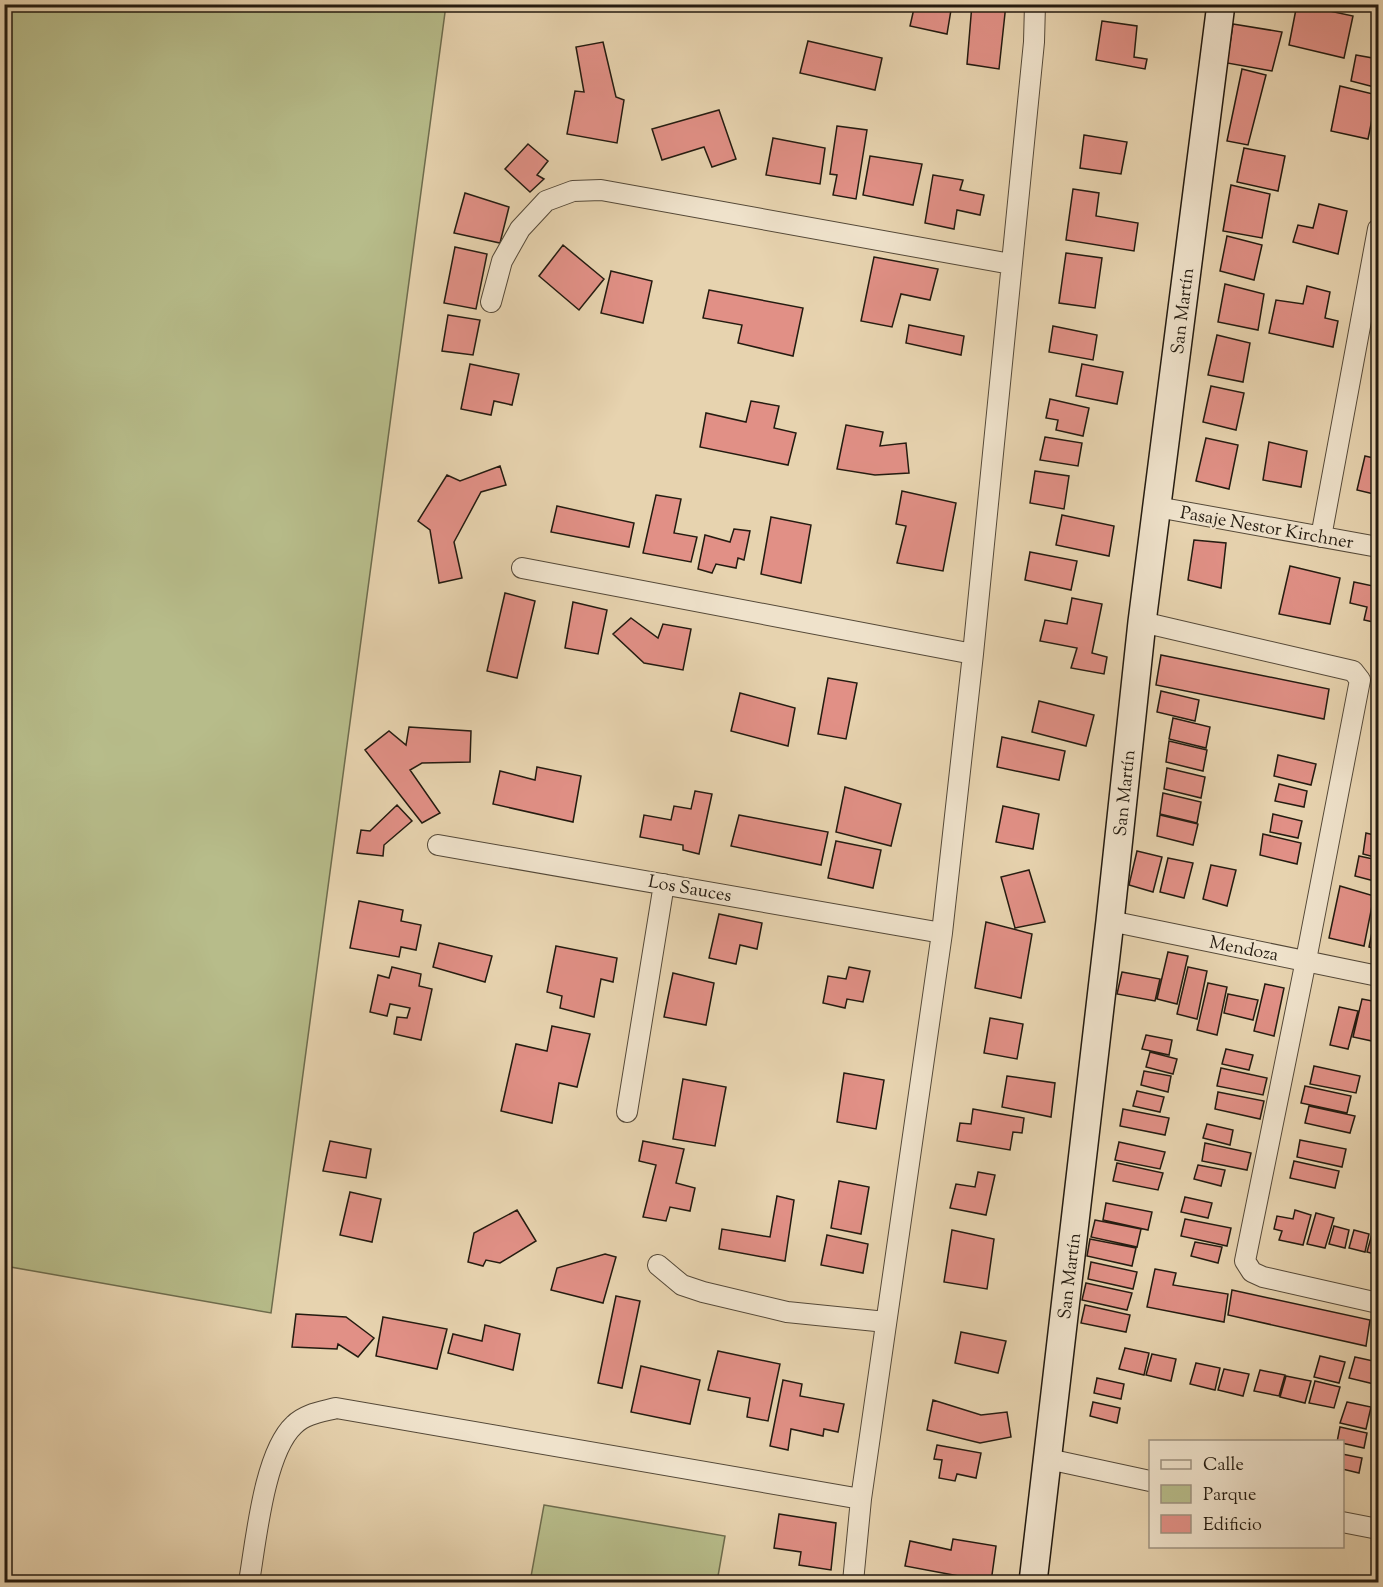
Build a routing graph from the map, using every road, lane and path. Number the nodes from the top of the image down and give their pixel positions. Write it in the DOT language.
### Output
graph roads {
  1 [pos="1035,4"];
  2 [pos="1221,4"];
  3 [pos="1378,229"];
  4 [pos="1011,264"];
  5 [pos="491,302"];
  6 [pos="1156,507"];
  7 [pos="1321,537"];
  8 [pos="1378,547"];
  9 [pos="522,568"];
  10 [pos="1142,622"];
  11 [pos="973,654"];
  12 [pos="438,845"];
  13 [pos="664,884"];
  14 [pos="1110,921"];
  15 [pos="942,933"];
  16 [pos="1306,960"];
  17 [pos="1378,976"];
  18 [pos="627,1112"];
  19 [pos="658,1264"];
  20 [pos="1378,1303"];
  21 [pos="886,1322"];
  22 [pos="1048,1459"];
  23 [pos="1149,1481"];
  24 [pos="861,1499"];
  25 [pos="1344,1522"];
  26 [pos="1378,1530"];
  27 [pos="249,1582"];
  28 [pos="853,1582"];
  29 [pos="1033,1582"];
  1 -- 4 [label="street"];
  2 -- 6 [label="street, San Martín"];
  3 -- 7 [label="street"];
  4 -- 5 [label="street"];
  4 -- 11 [label="street"];
  6 -- 7 [label="street, Pasaje Nestor Kirchner"];
  6 -- 10 [label="street, San Martín"];
  7 -- 8 [label="street, Pasaje Nestor Kirchner"];
  9 -- 11 [label="street"];
  10 -- 14 [label="street, San Martín"];
  10 -- 16 [label="street"];
  11 -- 15 [label="street"];
  12 -- 13 [label="street, Los Sauces"];
  13 -- 15 [label="street, Los Sauces"];
  13 -- 18 [label="street"];
  14 -- 16 [label="street, Mendoza"];
  14 -- 22 [label="street, San Martín"];
  15 -- 21 [label="street"];
  16 -- 17 [label="street, Mendoza"];
  16 -- 20 [label="street"];
  19 -- 21 [label="street"];
  21 -- 24 [label="street"];
  22 -- 23 [label="street"];
  22 -- 29 [label="street, San Martín"];
  24 -- 27 [label="street"];
  24 -- 28 [label="street"];
  25 -- 26 [label="street"];
}
